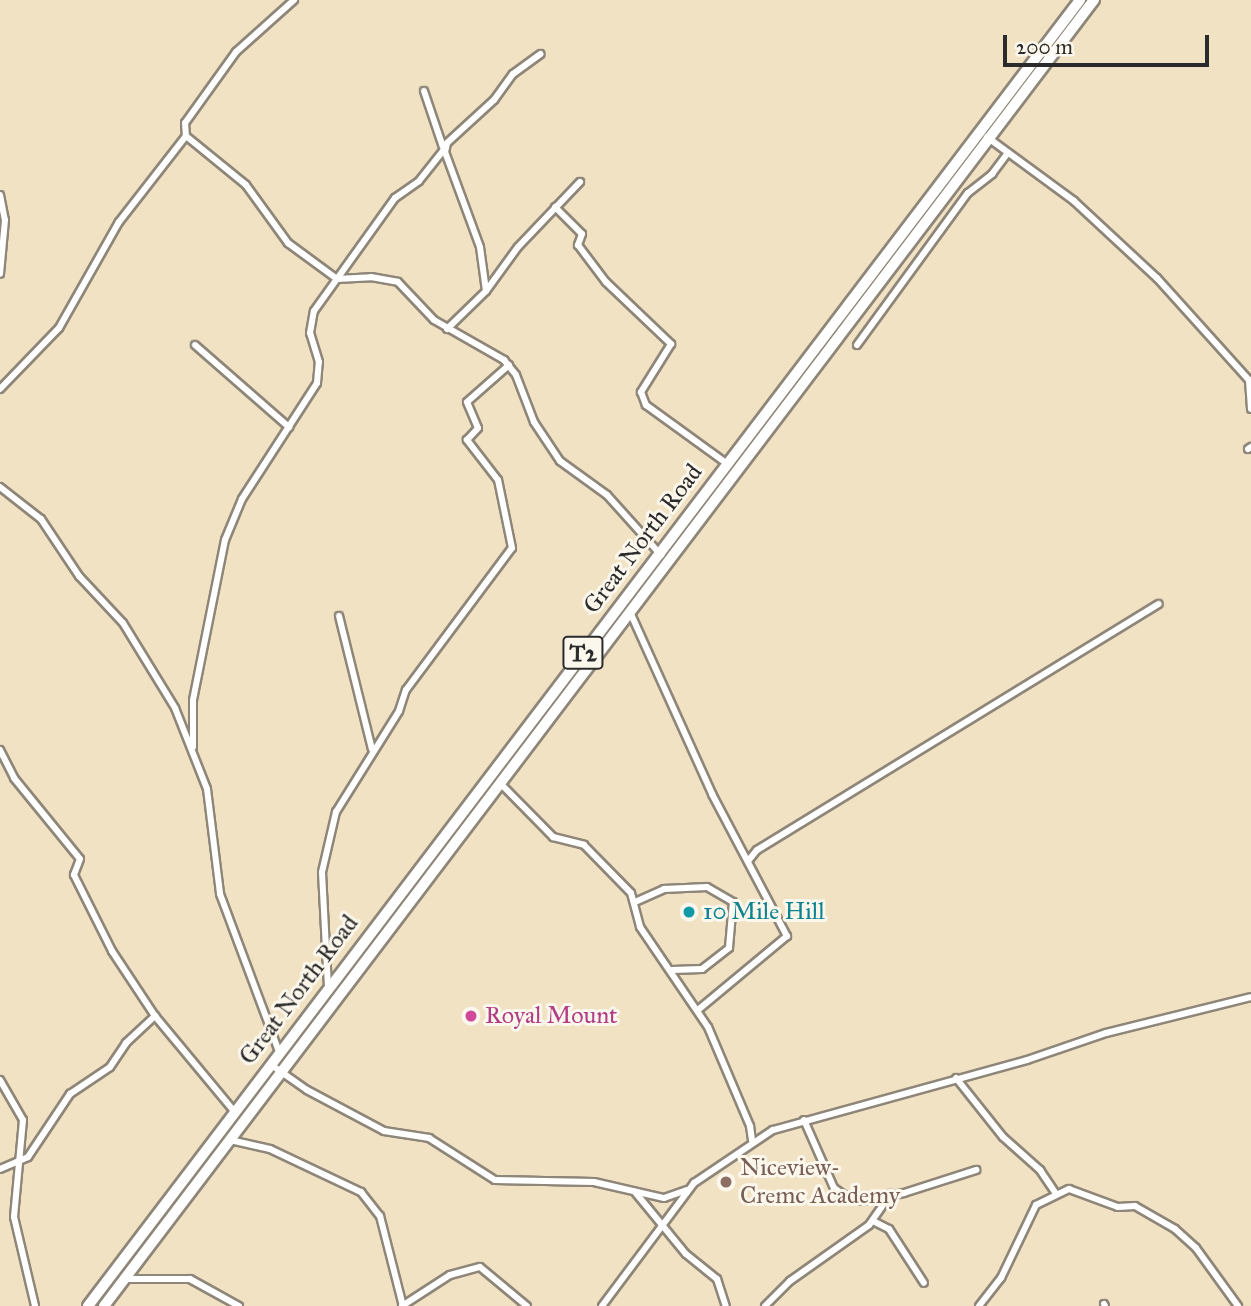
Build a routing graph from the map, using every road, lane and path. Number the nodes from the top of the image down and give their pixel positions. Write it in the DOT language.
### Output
graph roads {
  1 [pos="295,0"];
  2 [pos="1080,0"];
  3 [pos="1094,0"];
  4 [pos="541,54"];
  5 [pos="424,91"];
  6 [pos="984,135"];
  7 [pos="186,136"];
  8 [pos="444,147"];
  9 [pos="1007,154"];
  10 [pos="580,181"];
  11 [pos="0,195"];
  12 [pos="555,207"];
  13 [pos="0,274"];
  14 [pos="337,279"];
  15 [pos="486,291"];
  16 [pos="447,329"];
  17 [pos="195,345"];
  18 [pos="857,345"];
  19 [pos="509,365"];
  20 [pos="1250,380"];
  21 [pos="0,388"];
  22 [pos="1251,409"];
  23 [pos="289,427"];
  24 [pos="726,463"];
  25 [pos="0,487"];
  26 [pos="659,553"];
  27 [pos="668,562"];
  28 [pos="1159,604"];
  29 [pos="630,612"];
  30 [pos="339,616"];
  31 [pos="193,747"];
  32 [pos="0,750"];
  33 [pos="373,750"];
  34 [pos="500,783"];
  35 [pos="748,861"];
  36 [pos="635,902"];
  37 [pos="672,971"];
  38 [pos="328,986"];
  39 [pos="1251,997"];
  40 [pos="698,1010"];
  41 [pos="155,1016"];
  42 [pos="279,1052"];
  43 [pos="270,1064"];
  44 [pos="281,1073"];
  45 [pos="956,1078"];
  46 [pos="0,1080"];
  47 [pos="234,1111"];
  48 [pos="804,1120"];
  49 [pos="230,1140"];
  50 [pos="752,1141"];
  51 [pos="19,1164"];
  52 [pos="0,1169"];
  53 [pos="976,1170"];
  54 [pos="688,1189"];
  55 [pos="635,1192"];
  56 [pos="1055,1192"];
  57 [pos="891,1194"];
  58 [pos="873,1221"];
  59 [pos="664,1226"];
  60 [pos="125,1279"];
  61 [pos="924,1283"];
  62 [pos="35,1306"];
  63 [pos="88,1306"];
  64 [pos="104,1306"];
  65 [pos="239,1306"];
  66 [pos="403,1306"];
  67 [pos="527,1306"];
  68 [pos="602,1306"];
  69 [pos="726,1306"];
  70 [pos="765,1306"];
  71 [pos="979,1306"];
  72 [pos="1238,1306"];
  1 -- 7 [label="street"];
  2 -- 6 [label="highway, Great North Road / T2"];
  3 -- 6 [label="highway, Great North Road / T2"];
  4 -- 8 [label="street"];
  5 -- 8 [label="street"];
  6 -- 9 [label="street"];
  6 -- 24 [label="highway, Great North Road / T2"];
  6 -- 27 [label="highway, Great North Road / T2"];
  7 -- 14 [label="street"];
  7 -- 21 [label="street"];
  8 -- 14 [label="street"];
  8 -- 15 [label="street"];
  9 -- 18 [label="street"];
  9 -- 20 [label="street"];
  10 -- 12 [label="street"];
  11 -- 13 [label="street"];
  12 -- 15 [label="street"];
  12 -- 24 [label="street"];
  14 -- 16 [label="street"];
  14 -- 23 [label="street"];
  15 -- 16 [label="street"];
  16 -- 19 [label="street"];
  17 -- 23 [label="street"];
  19 -- 26 [label="street"];
  19 -- 33 [label="street"];
  20 -- 22 [label="street"];
  23 -- 31 [label="street"];
  24 -- 26 [label="highway, Great North Road / T2"];
  25 -- 31 [label="street"];
  26 -- 27 [label="street"];
  26 -- 38 [label="highway, Great North Road / T2"];
  27 -- 29 [label="highway, Great North Road / T2"];
  28 -- 35 [label="street"];
  29 -- 34 [label="highway, Great North Road / T2"];
  29 -- 35 [label="street"];
  30 -- 33 [label="street"];
  31 -- 42 [label="street"];
  32 -- 41 [label="street"];
  33 -- 38 [label="street"];
  34 -- 36 [label="street"];
  34 -- 44 [label="highway, Great North Road / T2"];
  35 -- 40 [label="street"];
  36 -- 37 [label="street"];
  36 -- 37 [label="street"];
  37 -- 40 [label="street"];
  38 -- 42 [label="highway, Great North Road / T2"];
  39 -- 45 [label="street"];
  40 -- 50 [label="street"];
  41 -- 47 [label="street"];
  41 -- 51 [label="street"];
  42 -- 43 [label="highway, Great North Road / T2"];
  43 -- 44 [label="street"];
  43 -- 47 [label="highway, Great North Road / T2"];
  44 -- 49 [label="highway, Great North Road / T2"];
  44 -- 55 [label="street"];
  45 -- 48 [label="street"];
  45 -- 56 [label="street"];
  46 -- 51 [label="street"];
  47 -- 63 [label="highway, Great North Road / T2"];
  48 -- 50 [label="street"];
  48 -- 57 [label="street"];
  49 -- 60 [label="highway, Great North Road / T2"];
  49 -- 66 [label="street"];
  50 -- 54 [label="street"];
  51 -- 52 [label="street"];
  51 -- 62 [label="street"];
  53 -- 57 [label="street"];
  54 -- 55 [label="street"];
  54 -- 59 [label="street"];
  55 -- 59 [label="street"];
  56 -- 71 [label="street"];
  56 -- 72 [label="street"];
  57 -- 58 [label="street"];
  58 -- 61 [label="street"];
  58 -- 70 [label="street"];
  59 -- 68 [label="street"];
  59 -- 69 [label="street"];
  60 -- 64 [label="highway, Great North Road / T2"];
  60 -- 65 [label="street"];
  66 -- 67 [label="street"];
}
